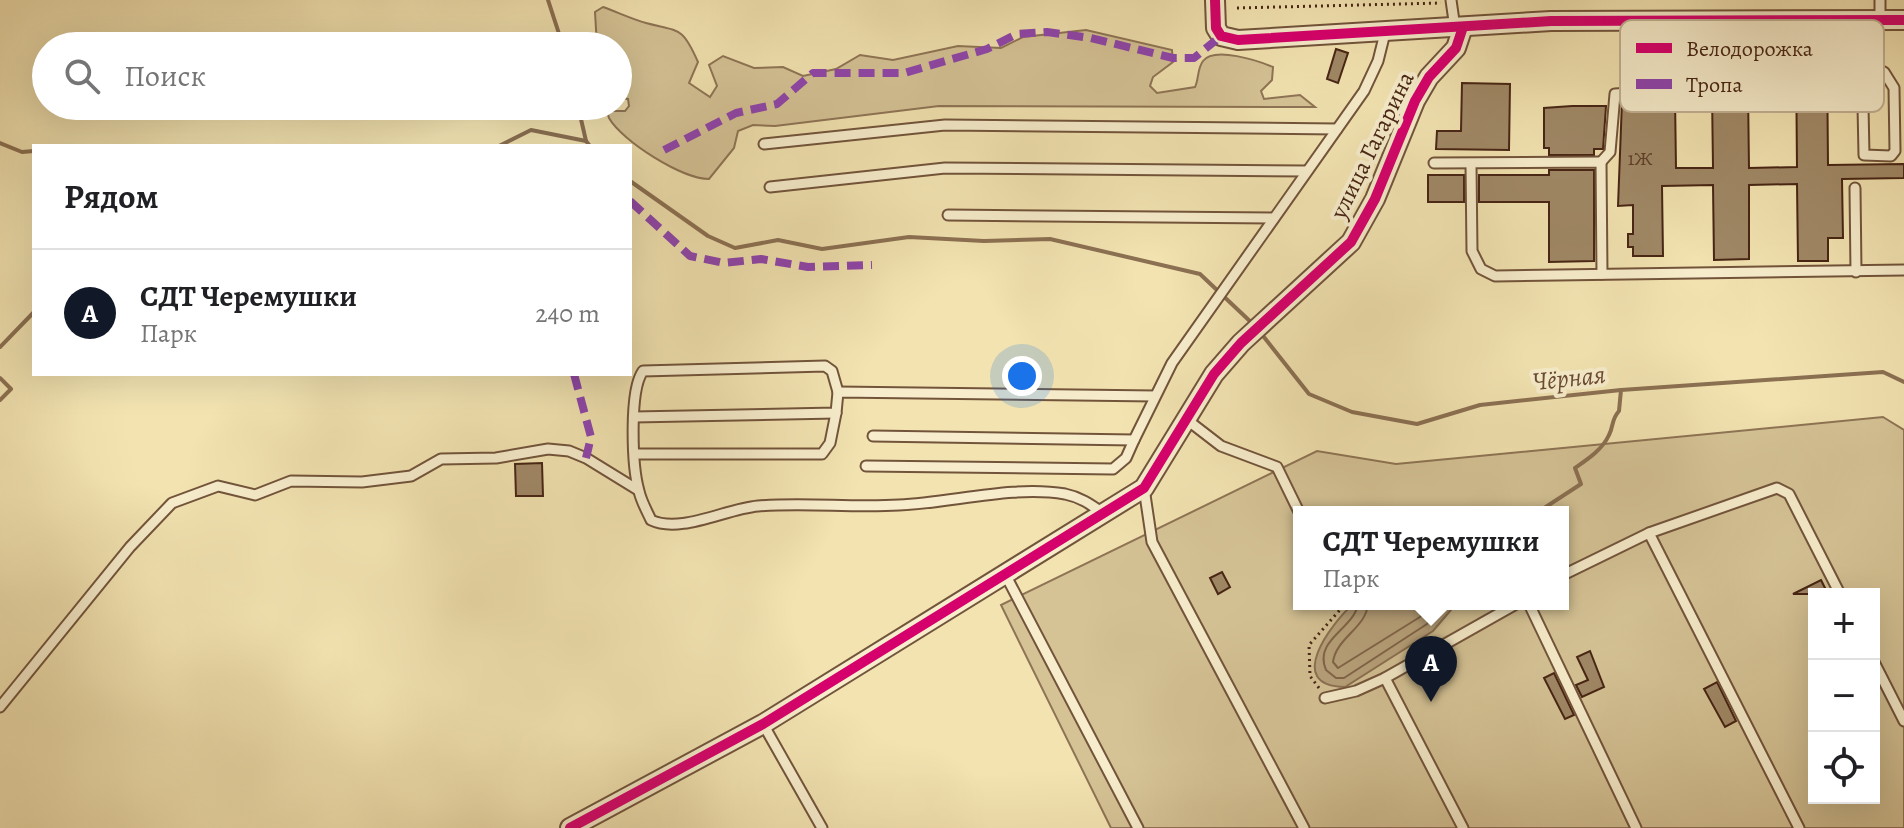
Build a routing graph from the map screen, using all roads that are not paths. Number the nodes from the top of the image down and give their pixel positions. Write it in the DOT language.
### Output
graph roads {
  1 [pos="1215,0"];
  2 [pos="1880,0"];
  3 [pos="1452,1"];
  4 [pos="1857,20"];
  5 [pos="1880,20"];
  6 [pos="1904,20"];
  7 [pos="1620,21"];
  8 [pos="1459,28"];
  9 [pos="1385,33"];
  10 [pos="1884,72"];
  11 [pos="1620,94"];
  12 [pos="1863,112"];
  13 [pos="1337,129"];
  14 [pos="764,144"];
  15 [pos="1601,162"];
  16 [pos="1434,163"];
  17 [pos="1471,165"];
  18 [pos="1307,171"];
  19 [pos="770,187"];
  20 [pos="1855,188"];
  21 [pos="948,215"];
  22 [pos="1274,218"];
  23 [pos="1904,270"];
  24 [pos="1856,272"];
  25 [pos="1602,274"];
  26 [pos="838,392"];
  27 [pos="1155,396"];
  28 [pos="836,413"];
  29 [pos="634,417"];
  30 [pos="1186,419"];
  31 [pos="873,436"];
  32 [pos="1134,440"];
  33 [pos="636,454"];
  34 [pos="866,466"];
  35 [pos="1144,488"];
  36 [pos="638,490"];
  37 [pos="1296,506"];
  38 [pos="1103,513"];
  39 [pos="1649,533"];
  40 [pos="1569,572"];
  41 [pos="1005,574"];
  42 [pos="1837,588"];
  43 [pos="1505,610"];
  44 [pos="1532,610"];
  45 [pos="1880,674"];
  46 [pos="1385,678"];
  47 [pos="1325,698"];
  48 [pos="0,707"];
  49 [pos="1904,721"];
  50 [pos="763,724"];
  51 [pos="570,828"];
  52 [pos="822,828"];
  53 [pos="1138,828"];
  54 [pos="1304,828"];
  55 [pos="1463,828"];
  56 [pos="1636,828"];
  57 [pos="1799,828"];
  1 -- 9 [label="street"];
  2 -- 5 [label="lane"];
  3 -- 8 [label="lane"];
  4 -- 5 [label="street"];
  5 -- 6 [label="street"];
  7 -- 8 [label="street"];
  8 -- 9 [label="street"];
  8 -- 30 [label="street, улица Гагарина"];
  9 -- 13 [label="lane"];
  10 -- 12 [label="lane"];
  11 -- 15 [label="lane"];
  13 -- 14 [label="lane"];
  13 -- 18 [label="lane"];
  15 -- 17 [label="lane"];
  15 -- 25 [label="lane"];
  16 -- 17 [label="lane"];
  17 -- 25 [label="lane"];
  18 -- 19 [label="lane"];
  18 -- 22 [label="lane"];
  20 -- 24 [label="lane"];
  21 -- 22 [label="lane"];
  22 -- 27 [label="lane"];
  23 -- 24 [label="lane"];
  24 -- 25 [label="lane"];
  26 -- 27 [label="lane"];
  26 -- 28 [label="lane"];
  26 -- 29 [label="lane"];
  27 -- 32 [label="lane"];
  28 -- 29 [label="lane"];
  28 -- 33 [label="lane"];
  29 -- 33 [label="lane"];
  30 -- 35 [label="street, улица Гагарина"];
  30 -- 37 [label="lane"];
  31 -- 32 [label="lane"];
  32 -- 34 [label="lane"];
  33 -- 36 [label="lane"];
  35 -- 38 [label="street"];
  35 -- 54 [label="lane"];
  36 -- 38 [label="lane"];
  36 -- 48 [label="lane"];
  38 -- 41 [label="street"];
  39 -- 40 [label="lane"];
  39 -- 42 [label="lane"];
  39 -- 57 [label="lane"];
  41 -- 50 [label="street"];
  41 -- 53 [label="lane"];
  43 -- 46 [label="lane"];
  44 -- 56 [label="lane"];
  45 -- 49 [label="lane"];
  46 -- 47 [label="lane"];
  46 -- 55 [label="lane"];
  50 -- 51 [label="street"];
  50 -- 52 [label="lane"];
}
